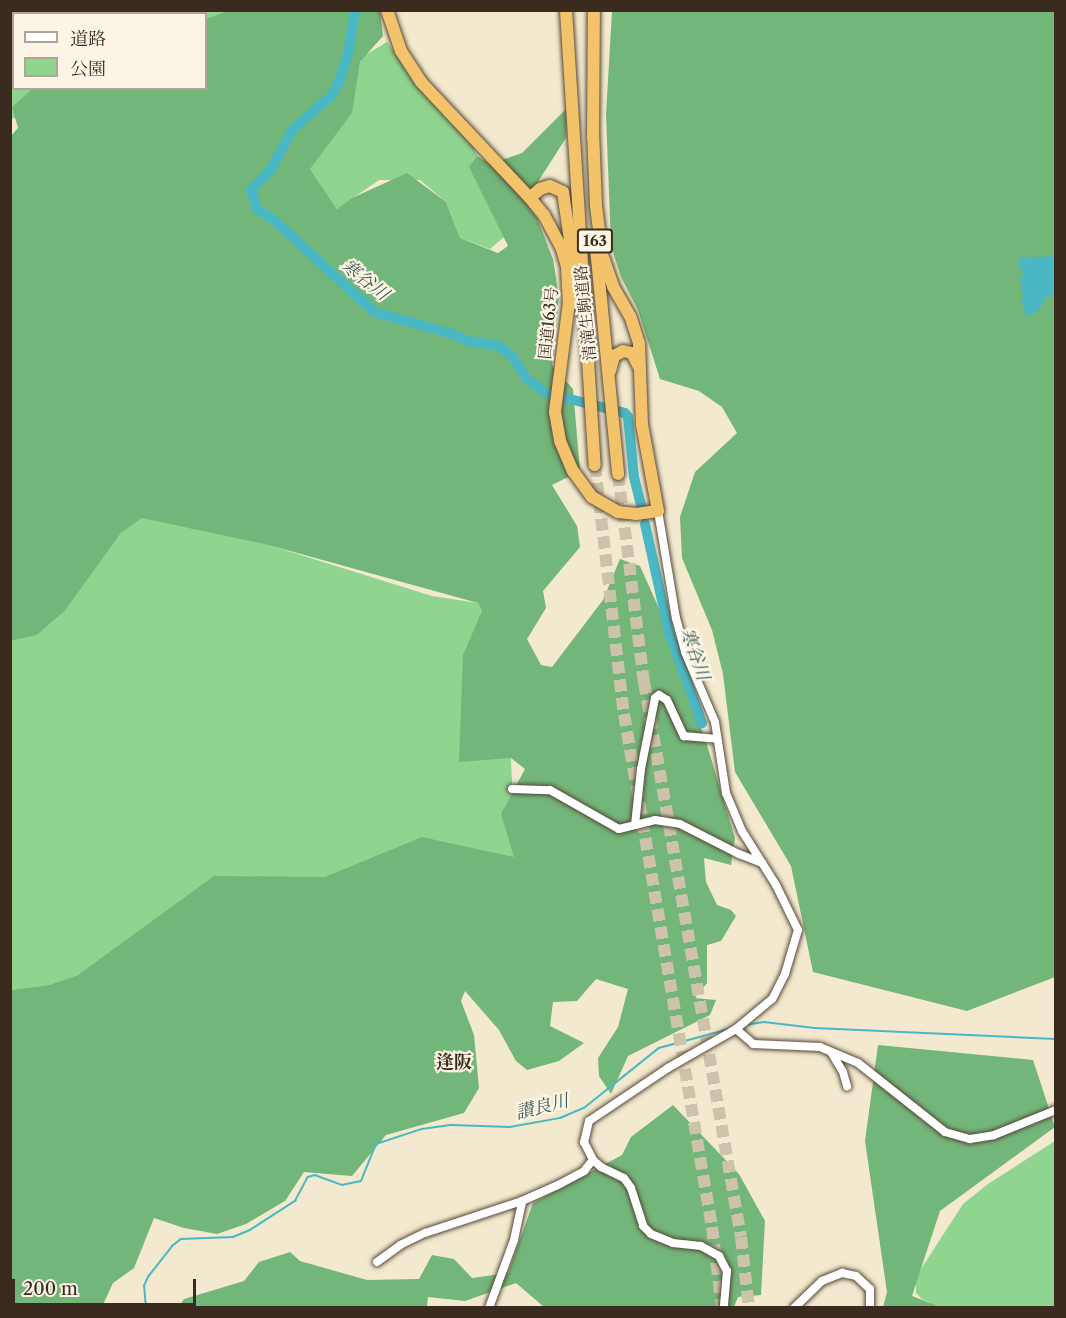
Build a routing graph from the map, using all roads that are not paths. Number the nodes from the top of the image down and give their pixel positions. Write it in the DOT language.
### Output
graph roads {
  1 [pos="387,10"];
  2 [pos="566,10"];
  3 [pos="594,10"];
  4 [pos="593,132"];
  5 [pos="530,198"];
  6 [pos="586,354"];
  7 [pos="640,385"];
  8 [pos="611,408"];
  9 [pos="595,465"];
  10 [pos="618,474"];
  11 [pos="658,511"];
  12 [pos="717,739"];
  13 [pos="512,789"];
  14 [pos="635,825"];
  15 [pos="762,863"];
  16 [pos="736,1029"];
  17 [pos="831,1052"];
  18 [pos="848,1086"];
  19 [pos="1056,1110"];
  20 [pos="593,1160"];
  21 [pos="522,1201"];
  22 [pos="377,1262"];
  23 [pos="489,1308"];
  24 [pos="724,1308"];
  25 [pos="794,1308"];
  26 [pos="870,1308"];
  1 -- 5 [label="highway, 国道163号 / 163"];
  2 -- 6 [label="highway, 清滝生駒道路 / 163"];
  3 -- 4 [label="highway, 清滝生駒道路 / 163"];
  4 -- 7 [label="highway, 163"];
  4 -- 8 [label="highway, 清滝生駒道路 / 163"];
  5 -- 6 [label="highway, 163"];
  5 -- 11 [label="highway, 国道163号 / 163"];
  6 -- 9 [label="highway, 清滝生駒道路 / 163"];
  7 -- 8 [label="highway, 163"];
  7 -- 11 [label="highway, 163"];
  8 -- 10 [label="highway, 清滝生駒道路 / 163"];
  11 -- 12 [label="street"];
  12 -- 14 [label="street"];
  12 -- 15 [label="street"];
  13 -- 14 [label="street"];
  14 -- 15 [label="street"];
  15 -- 16 [label="street"];
  16 -- 17 [label="street"];
  16 -- 20 [label="street"];
  17 -- 18 [label="street"];
  17 -- 19 [label="street"];
  20 -- 21 [label="street"];
  20 -- 24 [label="street"];
  21 -- 22 [label="street"];
  21 -- 23 [label="street"];
  25 -- 26 [label="street"];
}
